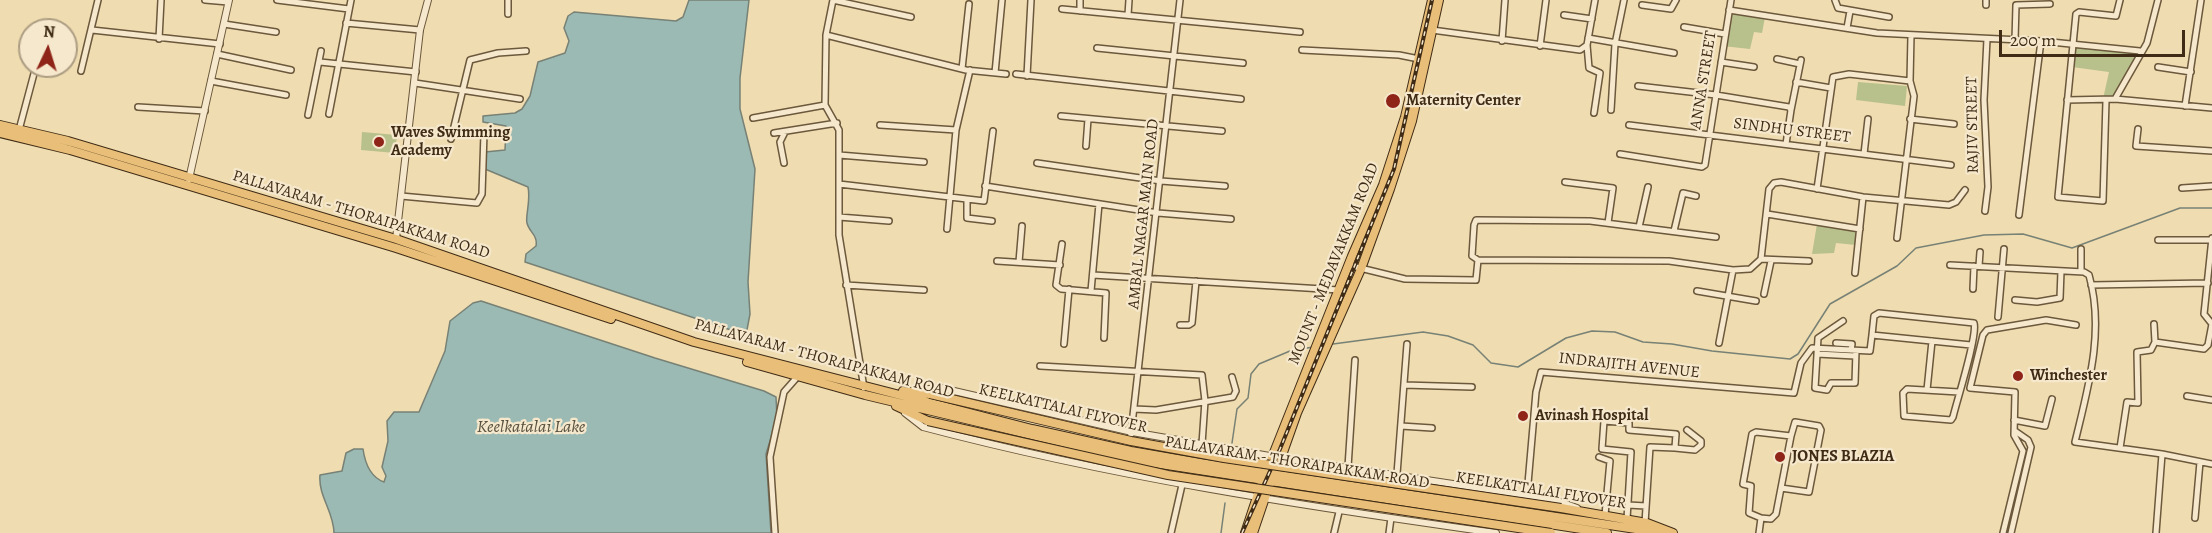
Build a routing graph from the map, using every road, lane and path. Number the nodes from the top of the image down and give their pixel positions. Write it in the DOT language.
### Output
graph roads {
  1 [pos="98,0"];
  2 [pos="161,0"];
  3 [pos="205,0"];
  4 [pos="277,0"];
  5 [pos="351,0"];
  6 [pos="428,0"];
  7 [pos="508,0"];
  8 [pos="833,0"];
  9 [pos="1002,0"];
  10 [pos="1031,0"];
  11 [pos="1080,0"];
  12 [pos="1129,0"];
  13 [pos="1180,0"];
  14 [pos="1432,0"];
  15 [pos="1439,0"];
  16 [pos="1505,0"];
  17 [pos="1545,0"];
  18 [pos="1595,0"];
  19 [pos="1624,0"];
  20 [pos="1676,0"];
  21 [pos="1731,0"];
  22 [pos="1835,0"];
  23 [pos="2120,0"];
  24 [pos="2158,0"];
  25 [pos="2201,0"];
  26 [pos="228,1"];
  27 [pos="969,4"];
  28 [pos="2050,4"];
  29 [pos="1642,5"];
  30 [pos="349,9"];
  31 [pos="1062,9"];
  32 [pos="1729,10"];
  33 [pos="1080,11"];
  34 [pos="1850,11"];
  35 [pos="508,14"];
  36 [pos="1128,15"];
  37 [pos="1564,15"];
  38 [pos="911,17"];
  39 [pos="1889,17"];
  40 [pos="1592,19"];
  41 [pos="1177,20"];
  42 [pos="346,23"];
  43 [pos="224,24"];
  44 [pos="1684,27"];
  45 [pos="1847,28"];
  46 [pos="92,30"];
  47 [pos="420,30"];
  48 [pos="1432,30"];
  49 [pos="276,32"];
  50 [pos="1300,32"];
  51 [pos="1725,34"];
  52 [pos="1911,34"];
  53 [pos="826,35"];
  54 [pos="1588,38"];
  55 [pos="159,39"];
  56 [pos="1987,39"];
  57 [pos="2015,40"];
  58 [pos="1502,41"];
  59 [pos="2042,41"];
  60 [pos="220,44"];
  61 [pos="1615,44"];
  62 [pos="1587,45"];
  63 [pos="2073,45"];
  64 [pos="1540,46"];
  65 [pos="1097,48"];
  66 [pos="1302,50"];
  67 [pos="321,51"];
  68 [pos="525,51"];
  69 [pos="2140,51"];
  70 [pos="1674,53"];
  71 [pos="217,54"];
  72 [pos="1174,57"];
  73 [pos="1419,59"];
  74 [pos="1777,59"];
  75 [pos="320,62"];
  76 [pos="1721,62"];
  77 [pos="1243,63"];
  78 [pos="340,65"];
  79 [pos="1754,67"];
  80 [pos="2158,67"];
  81 [pos="962,69"];
  82 [pos="291,70"];
  83 [pos="970,70"];
  84 [pos="81,71"];
  85 [pos="416,72"];
  86 [pos="2191,72"];
  87 [pos="995,73"];
  88 [pos="1006,74"];
  89 [pos="1016,74"];
  90 [pos="1027,76"];
  91 [pos="33,78"];
  92 [pos="211,81"];
  93 [pos="1910,81"];
  94 [pos="1796,82"];
  95 [pos="415,83"];
  96 [pos="1638,86"];
  97 [pos="1831,88"];
  98 [pos="464,90"];
  99 [pos="1172,91"];
  100 [pos="286,95"];
  101 [pos="1716,95"];
  102 [pos="520,99"];
  103 [pos="1241,99"];
  104 [pos="2115,99"];
  105 [pos="2067,100"];
  106 [pos="2106,101"];
  107 [pos="825,105"];
  108 [pos="2186,106"];
  109 [pos="138,107"];
  110 [pos="2212,108"];
  111 [pos="1611,110"];
  112 [pos="1791,110"];
  113 [pos="205,111"];
  114 [pos="1594,113"];
  115 [pos="329,114"];
  116 [pos="308,115"];
  117 [pos="1061,117"];
  118 [pos="753,118"];
  119 [pos="1088,119"];
  120 [pos="1868,119"];
  121 [pos="1910,119"];
  122 [pos="837,123"];
  123 [pos="1954,124"];
  124 [pos="0,125"];
  125 [pos="880,125"];
  126 [pos="1629,125"];
  127 [pos="1166,127"];
  128 [pos="2138,129"];
  129 [pos="20,130"];
  130 [pos="956,130"];
  131 [pos="786,131"];
  132 [pos="993,131"];
  133 [pos="1222,131"];
  134 [pos="0,133"];
  135 [pos="484,133"];
  136 [pos="774,133"];
  137 [pos="1709,134"];
  138 [pos="451,140"];
  139 [pos="1786,144"];
  140 [pos="1086,146"];
  141 [pos="1823,149"];
  142 [pos="2212,151"];
  143 [pos="1620,154"];
  144 [pos="1864,154"];
  145 [pos="838,155"];
  146 [pos="1905,160"];
  147 [pos="924,162"];
  148 [pos="784,163"];
  149 [pos="1037,163"];
  150 [pos="1951,165"];
  151 [pos="1161,181"];
  152 [pos="188,182"];
  153 [pos="1565,182"];
  154 [pos="838,184"];
  155 [pos="985,186"];
  156 [pos="1225,186"];
  157 [pos="2212,186"];
  158 [pos="1648,187"];
  159 [pos="2182,188"];
  160 [pos="1817,189"];
  161 [pos="1965,190"];
  162 [pos="401,196"];
  163 [pos="1696,196"];
  164 [pos="949,197"];
  165 [pos="1863,197"];
  166 [pos="967,199"];
  167 [pos="1900,202"];
  168 [pos="1099,204"];
  169 [pos="1985,211"];
  170 [pos="1158,213"];
  171 [pos="1767,214"];
  172 [pos="2019,215"];
  173 [pos="839,217"];
  174 [pos="1231,219"];
  175 [pos="889,221"];
  176 [pos="992,221"];
  177 [pos="1608,223"];
  178 [pos="1022,226"];
  179 [pos="1639,227"];
  180 [pos="947,229"];
  181 [pos="1860,229"];
  182 [pos="1674,231"];
  183 [pos="1716,237"];
  184 [pos="1897,238"];
  185 [pos="396,239"];
  186 [pos="2158,240"];
  187 [pos="2212,240"];
  188 [pos="1062,244"];
  189 [pos="2004,249"];
  190 [pos="2081,249"];
  191 [pos="1980,252"];
  192 [pos="1761,259"];
  193 [pos="1478,260"];
  194 [pos="997,261"];
  195 [pos="1771,261"];
  196 [pos="1809,261"];
  197 [pos="1019,262"];
  198 [pos="1348,265"];
  199 [pos="1950,265"];
  200 [pos="1060,266"];
  201 [pos="1977,266"];
  202 [pos="2003,268"];
  203 [pos="1361,269"];
  204 [pos="1733,270"];
  205 [pos="2061,271"];
  206 [pos="2081,272"];
  207 [pos="1855,273"];
  208 [pos="1093,275"];
  209 [pos="1151,280"];
  210 [pos="1196,281"];
  211 [pos="2208,283"];
  212 [pos="846,285"];
  213 [pos="2091,285"];
  214 [pos="1069,289"];
  215 [pos="1973,289"];
  216 [pos="924,290"];
  217 [pos="1340,290"];
  218 [pos="1091,291"];
  219 [pos="1697,291"];
  220 [pos="1764,294"];
  221 [pos="1728,296"];
  222 [pos="2015,300"];
  223 [pos="1756,301"];
  224 [pos="1998,317"];
  225 [pos="1843,321"];
  226 [pos="2154,324"];
  227 [pos="2212,324"];
  228 [pos="1180,325"];
  229 [pos="2076,325"];
  230 [pos="1328,332"];
  231 [pos="1872,335"];
  232 [pos="1104,338"];
  233 [pos="1932,341"];
  234 [pos="2155,342"];
  235 [pos="1719,343"];
  236 [pos="1836,343"];
  237 [pos="1064,344"];
  238 [pos="1407,344"];
  239 [pos="1859,344"];
  240 [pos="1971,345"];
  241 [pos="1854,350"];
  242 [pos="1817,351"];
  243 [pos="738,356"];
  244 [pos="1355,360"];
  245 [pos="756,361"];
  246 [pos="1040,366"];
  247 [pos="1138,374"];
  248 [pos="799,375"];
  249 [pos="1232,377"];
  250 [pos="1404,385"];
  251 [pos="1472,387"];
  252 [pos="1927,390"];
  253 [pos="869,391"];
  254 [pos="904,391"];
  255 [pos="1959,393"];
  256 [pos="2187,396"];
  257 [pos="2052,399"];
  258 [pos="2212,400"];
  259 [pos="1205,402"];
  260 [pos="897,407"];
  261 [pos="1134,409"];
  262 [pos="2014,420"];
  263 [pos="1401,426"];
  264 [pos="1432,428"];
  265 [pos="1687,430"];
  266 [pos="2015,431"];
  267 [pos="1132,432"];
  268 [pos="1651,432"];
  269 [pos="1791,436"];
  270 [pos="1202,444"];
  271 [pos="1650,447"];
  272 [pos="1675,448"];
  273 [pos="2120,448"];
  274 [pos="1129,451"];
  275 [pos="2162,454"];
  276 [pos="1277,457"];
  277 [pos="1599,457"];
  278 [pos="2200,462"];
  279 [pos="2212,464"];
  280 [pos="1348,467"];
  281 [pos="1397,474"];
  282 [pos="1269,478"];
  283 [pos="1182,485"];
  284 [pos="1781,488"];
  285 [pos="1527,495"];
  286 [pos="1261,499"];
  287 [pos="1628,505"];
  288 [pos="1646,506"];
  289 [pos="1339,512"];
  290 [pos="1592,513"];
  291 [pos="1605,515"];
  292 [pos="1392,518"];
  293 [pos="1761,518"];
  294 [pos="2195,518"];
  295 [pos="1627,519"];
  296 [pos="1645,523"];
  297 [pos="774,533"];
  298 [pos="1171,533"];
  299 [pos="1245,533"];
  300 [pos="1253,533"];
  301 [pos="1334,533"];
  302 [pos="1389,533"];
  303 [pos="1496,533"];
  304 [pos="1552,533"];
  305 [pos="1607,533"];
  306 [pos="1662,533"];
  307 [pos="1673,533"];
  308 [pos="1760,533"];
  309 [pos="2003,533"];
  310 [pos="2011,533"];
  311 [pos="2156,533"];
  1 -- 46 [label="street"];
  2 -- 55 [label="street"];
  3 -- 26 [label="street"];
  4 -- 30 [label="street"];
  5 -- 30 [label="street"];
  6 -- 47 [label="street"];
  7 -- 35 [label="street"];
  8 -- 38 [label="street"];
  8 -- 53 [label="street"];
  9 -- 87 [label="street"];
  10 -- 90 [label="street"];
  11 -- 33 [label="street"];
  12 -- 36 [label="street"];
  13 -- 41 [label="street, AMBAL NAGAR MAIN ROAD"];
  14 -- 73 [label="main road, MOUNT - MEDAVAKKAM ROAD"];
  15 -- 48 [label="main road, MOUNT - MEDAVAKKAM ROAD"];
  16 -- 58 [label="street"];
  17 -- 64 [label="street"];
  18 -- 40 [label="street"];
  19 -- 61 [label="street"];
  20 -- 29 [label="street"];
  21 -- 32 [label="street, ANNA STREET"];
  22 -- 34 [label="street"];
  23 -- 63 [label="street"];
  24 -- 69 [label="street"];
  25 -- 86 [label="street"];
  26 -- 43 [label="street"];
  27 -- 81 [label="street"];
  28 -- 57 [label="street"];
  30 -- 42 [label="street"];
  31 -- 33 [label="street"];
  32 -- 45 [label="street"];
  32 -- 51 [label="street, ANNA STREET"];
  33 -- 36 [label="street"];
  34 -- 39 [label="street"];
  34 -- 45 [label="street"];
  36 -- 41 [label="street"];
  37 -- 40 [label="street"];
  40 -- 54 [label="street"];
  41 -- 50 [label="street"];
  41 -- 72 [label="street, AMBAL NAGAR MAIN ROAD"];
  42 -- 47 [label="street"];
  42 -- 78 [label="street"];
  43 -- 49 [label="street"];
  43 -- 60 [label="street"];
  44 -- 51 [label="street"];
  45 -- 52 [label="street"];
  46 -- 55 [label="street"];
  46 -- 84 [label="street"];
  47 -- 85 [label="street"];
  48 -- 58 [label="street"];
  48 -- 203 [label="main road, MOUNT - MEDAVAKKAM ROAD"];
  51 -- 76 [label="street, ANNA STREET"];
  52 -- 56 [label="street"];
  52 -- 93 [label="street"];
  53 -- 81 [label="street"];
  53 -- 107 [label="street"];
  54 -- 61 [label="street"];
  54 -- 62 [label="street"];
  55 -- 60 [label="street"];
  56 -- 57 [label="street"];
  56 -- 169 [label="street, RAJIV STREET"];
  57 -- 59 [label="street"];
  58 -- 64 [label="street"];
  59 -- 63 [label="street"];
  59 -- 172 [label="street"];
  60 -- 71 [label="street"];
  61 -- 70 [label="street"];
  61 -- 111 [label="street"];
  62 -- 64 [label="street"];
  62 -- 114 [label="street"];
  63 -- 69 [label="street"];
  63 -- 105 [label="street"];
  65 -- 72 [label="street"];
  66 -- 73 [label="street"];
  67 -- 75 [label="street"];
  68 -- 98 [label="street"];
  69 -- 104 [label="street"];
  71 -- 82 [label="street"];
  71 -- 92 [label="street"];
  72 -- 77 [label="street"];
  72 -- 99 [label="street, AMBAL NAGAR MAIN ROAD"];
  73 -- 198 [label="main road, MOUNT - MEDAVAKKAM ROAD"];
  74 -- 94 [label="street"];
  75 -- 78 [label="street"];
  75 -- 116 [label="street"];
  76 -- 79 [label="street"];
  76 -- 101 [label="street, ANNA STREET"];
  78 -- 85 [label="street"];
  78 -- 115 [label="street"];
  80 -- 86 [label="street"];
  81 -- 83 [label="street"];
  83 -- 87 [label="street"];
  83 -- 130 [label="street"];
  85 -- 95 [label="street"];
  86 -- 108 [label="street"];
  87 -- 88 [label="street"];
  89 -- 90 [label="street"];
  90 -- 99 [label="street"];
  91 -- 129 [label="street"];
  92 -- 100 [label="street"];
  92 -- 113 [label="street"];
  93 -- 97 [label="street"];
  93 -- 121 [label="street"];
  94 -- 97 [label="street"];
  94 -- 112 [label="street"];
  95 -- 98 [label="street"];
  95 -- 162 [label="street"];
  96 -- 101 [label="street"];
  97 -- 141 [label="street"];
  98 -- 102 [label="street"];
  98 -- 138 [label="street"];
  99 -- 103 [label="street"];
  99 -- 127 [label="street, AMBAL NAGAR MAIN ROAD"];
  101 -- 112 [label="street"];
  101 -- 137 [label="street, ANNA STREET"];
  104 -- 106 [label="street"];
  104 -- 108 [label="street"];
  105 -- 106 [label="street"];
  105 -- 106 [label="street"];
  107 -- 118 [label="street"];
  107 -- 122 [label="street"];
  108 -- 110 [label="street"];
  109 -- 113 [label="street"];
  112 -- 139 [label="street"];
  113 -- 152 [label="street"];
  117 -- 119 [label="street"];
  119 -- 127 [label="street"];
  119 -- 140 [label="street"];
  120 -- 144 [label="street"];
  121 -- 123 [label="street"];
  121 -- 146 [label="street"];
  122 -- 131 [label="street"];
  122 -- 145 [label="street"];
  124 -- 129 [label="main road, PALLAVARAM - THORAIPAKKAM ROAD"];
  125 -- 130 [label="street"];
  126 -- 137 [label="street, SINDHU STREET"];
  127 -- 133 [label="street"];
  127 -- 151 [label="street, AMBAL NAGAR MAIN ROAD"];
  128 -- 142 [label="street"];
  129 -- 152 [label="main road, PALLAVARAM - THORAIPAKKAM ROAD"];
  130 -- 164 [label="street"];
  131 -- 136 [label="street"];
  131 -- 148 [label="street"];
  132 -- 155 [label="street"];
  134 -- 152 [label="main road, PALLAVARAM - THORAIPAKKAM ROAD"];
  135 -- 162 [label="street"];
  137 -- 139 [label="street, SINDHU STREET"];
  137 -- 143 [label="street, ANNA STREET"];
  139 -- 141 [label="street, SINDHU STREET"];
  141 -- 144 [label="street, SINDHU STREET"];
  141 -- 160 [label="street"];
  144 -- 146 [label="street, SINDHU STREET"];
  145 -- 147 [label="street"];
  145 -- 154 [label="street"];
  146 -- 150 [label="street, SINDHU STREET"];
  146 -- 167 [label="street"];
  149 -- 151 [label="street"];
  151 -- 156 [label="street"];
  151 -- 170 [label="street, AMBAL NAGAR MAIN ROAD"];
  152 -- 185 [label="main road, PALLAVARAM - THORAIPAKKAM ROAD"];
  152 -- 243 [label="main road, PALLAVARAM - THORAIPAKKAM ROAD"];
  153 -- 177 [label="street"];
  154 -- 164 [label="street"];
  154 -- 173 [label="street"];
  155 -- 166 [label="street"];
  155 -- 168 [label="street"];
  157 -- 159 [label="street"];
  158 -- 179 [label="street"];
  160 -- 165 [label="street"];
  160 -- 171 [label="street"];
  161 -- 167 [label="street"];
  162 -- 185 [label="street"];
  163 -- 182 [label="street"];
  164 -- 166 [label="street"];
  164 -- 180 [label="street"];
  165 -- 167 [label="street"];
  165 -- 181 [label="street"];
  166 -- 176 [label="street"];
  167 -- 184 [label="street"];
  168 -- 170 [label="street"];
  168 -- 208 [label="street"];
  170 -- 174 [label="street"];
  170 -- 209 [label="street, AMBAL NAGAR MAIN ROAD"];
  171 -- 181 [label="street"];
  171 -- 192 [label="street"];
  173 -- 175 [label="street"];
  173 -- 212 [label="street"];
  177 -- 179 [label="street"];
  177 -- 193 [label="street"];
  178 -- 197 [label="street"];
  179 -- 182 [label="street"];
  181 -- 207 [label="street"];
  182 -- 183 [label="street"];
  185 -- 243 [label="main road, PALLAVARAM - THORAIPAKKAM ROAD"];
  186 -- 187 [label="street"];
  187 -- 211 [label="street"];
  188 -- 200 [label="street"];
  189 -- 202 [label="street"];
  190 -- 206 [label="street"];
  191 -- 201 [label="street"];
  192 -- 195 [label="street"];
  192 -- 204 [label="street"];
  193 -- 203 [label="street"];
  193 -- 204 [label="street"];
  194 -- 197 [label="street"];
  195 -- 196 [label="street"];
  195 -- 220 [label="street"];
  197 -- 200 [label="street"];
  198 -- 203 [label="street"];
  198 -- 217 [label="main road, MOUNT - MEDAVAKKAM ROAD"];
  199 -- 201 [label="street"];
  200 -- 214 [label="street"];
  201 -- 202 [label="street"];
  201 -- 215 [label="street"];
  202 -- 205 [label="street"];
  202 -- 224 [label="street"];
  203 -- 230 [label="main road, MOUNT - MEDAVAKKAM ROAD"];
  204 -- 221 [label="street"];
  205 -- 206 [label="street"];
  205 -- 222 [label="street"];
  206 -- 213 [label="street"];
  208 -- 209 [label="street"];
  208 -- 218 [label="street"];
  209 -- 210 [label="street"];
  209 -- 247 [label="street, AMBAL NAGAR MAIN ROAD"];
  210 -- 217 [label="street"];
  210 -- 228 [label="street"];
  211 -- 213 [label="street"];
  211 -- 227 [label="street"];
  212 -- 216 [label="street"];
  212 -- 253 [label="street"];
  213 -- 273 [label="street"];
  214 -- 218 [label="street"];
  214 -- 237 [label="street"];
  217 -- 230 [label="main road, MOUNT - MEDAVAKKAM ROAD"];
  218 -- 232 [label="street"];
  219 -- 221 [label="street"];
  221 -- 223 [label="street"];
  221 -- 235 [label="street"];
  225 -- 242 [label="street"];
  226 -- 234 [label="street"];
  227 -- 234 [label="street"];
  229 -- 262 [label="street"];
  230 -- 276 [label="main road, MOUNT - MEDAVAKKAM ROAD"];
  231 -- 233 [label="street"];
  231 -- 240 [label="street"];
  231 -- 241 [label="street"];
  233 -- 240 [label="street"];
  233 -- 252 [label="street"];
  234 -- 273 [label="street"];
  236 -- 241 [label="street"];
  238 -- 250 [label="street"];
  239 -- 241 [label="street"];
  240 -- 255 [label="street"];
  241 -- 242 [label="street"];
  241 -- 242 [label="street"];
  242 -- 285 [label="street, INDRAJITH AVENUE"];
  243 -- 245 [label="main road, PALLAVARAM - THORAIPAKKAM ROAD"];
  244 -- 280 [label="street"];
  245 -- 248 [label="main road, PALLAVARAM - THORAIPAKKAM ROAD"];
  245 -- 253 [label="main road, PALLAVARAM - THORAIPAKKAM ROAD"];
  246 -- 247 [label="street"];
  247 -- 259 [label="street"];
  247 -- 261 [label="street, AMBAL NAGAR MAIN ROAD"];
  248 -- 253 [label="main road, PALLAVARAM - THORAIPAKKAM ROAD"];
  248 -- 297 [label="street"];
  249 -- 259 [label="street"];
  250 -- 251 [label="street"];
  250 -- 263 [label="street"];
  252 -- 255 [label="street"];
  252 -- 255 [label="street"];
  253 -- 254 [label="main road, KEELKATTALAI FLYOVER"];
  253 -- 260 [label="main road"];
  253 -- 274 [label="main road, PALLAVARAM - THORAIPAKKAM ROAD"];
  253 -- 282 [label="main road, PALLAVARAM - THORAIPAKKAM ROAD"];
  254 -- 267 [label="street"];
  254 -- 290 [label="main road, KEELKATTALAI FLYOVER, bridge"];
  256 -- 258 [label="street"];
  257 -- 262 [label="street"];
  259 -- 261 [label="street"];
  259 -- 270 [label="street"];
  260 -- 283 [label="street"];
  260 -- 304 [label="main road, bridge"];
  261 -- 267 [label="street, AMBAL NAGAR MAIN ROAD"];
  262 -- 266 [label="street"];
  263 -- 264 [label="street"];
  263 -- 281 [label="street"];
  265 -- 272 [label="street"];
  266 -- 309 [label="street"];
  266 -- 310 [label="street"];
  267 -- 270 [label="street"];
  267 -- 274 [label="street, AMBAL NAGAR MAIN ROAD"];
  268 -- 271 [label="street"];
  268 -- 272 [label="street"];
  268 -- 287 [label="street"];
  269 -- 284 [label="street"];
  269 -- 284 [label="street"];
  269 -- 293 [label="street"];
  270 -- 276 [label="street"];
  271 -- 272 [label="street"];
  271 -- 288 [label="street"];
  273 -- 275 [label="street"];
  274 -- 282 [label="main road, PALLAVARAM - THORAIPAKKAM ROAD"];
  275 -- 278 [label="street"];
  275 -- 311 [label="street"];
  276 -- 280 [label="street"];
  276 -- 282 [label="main road, MOUNT - MEDAVAKKAM ROAD"];
  277 -- 291 [label="street"];
  278 -- 279 [label="street"];
  278 -- 294 [label="street"];
  280 -- 281 [label="street"];
  281 -- 285 [label="street"];
  282 -- 286 [label="main road, MOUNT - MEDAVAKKAM ROAD"];
  282 -- 305 [label="main road, PALLAVARAM - THORAIPAKKAM ROAD"];
  282 -- 306 [label="main road, PALLAVARAM - THORAIPAKKAM ROAD"];
  283 -- 286 [label="street"];
  283 -- 298 [label="street"];
  284 -- 293 [label="street"];
  285 -- 290 [label="street"];
  286 -- 289 [label="street"];
  286 -- 299 [label="main road"];
  286 -- 300 [label="main road"];
  287 -- 288 [label="street"];
  287 -- 295 [label="street"];
  288 -- 296 [label="street"];
  289 -- 292 [label="street"];
  289 -- 301 [label="street"];
  290 -- 291 [label="main road, KEELKATTALAI FLYOVER"];
  291 -- 295 [label="main road, KEELKATTALAI FLYOVER"];
  292 -- 302 [label="street"];
  292 -- 303 [label="street"];
  293 -- 308 [label="street"];
  295 -- 296 [label="main road, KEELKATTALAI FLYOVER"];
  296 -- 307 [label="main road, KEELKATTALAI FLYOVER"];
}
